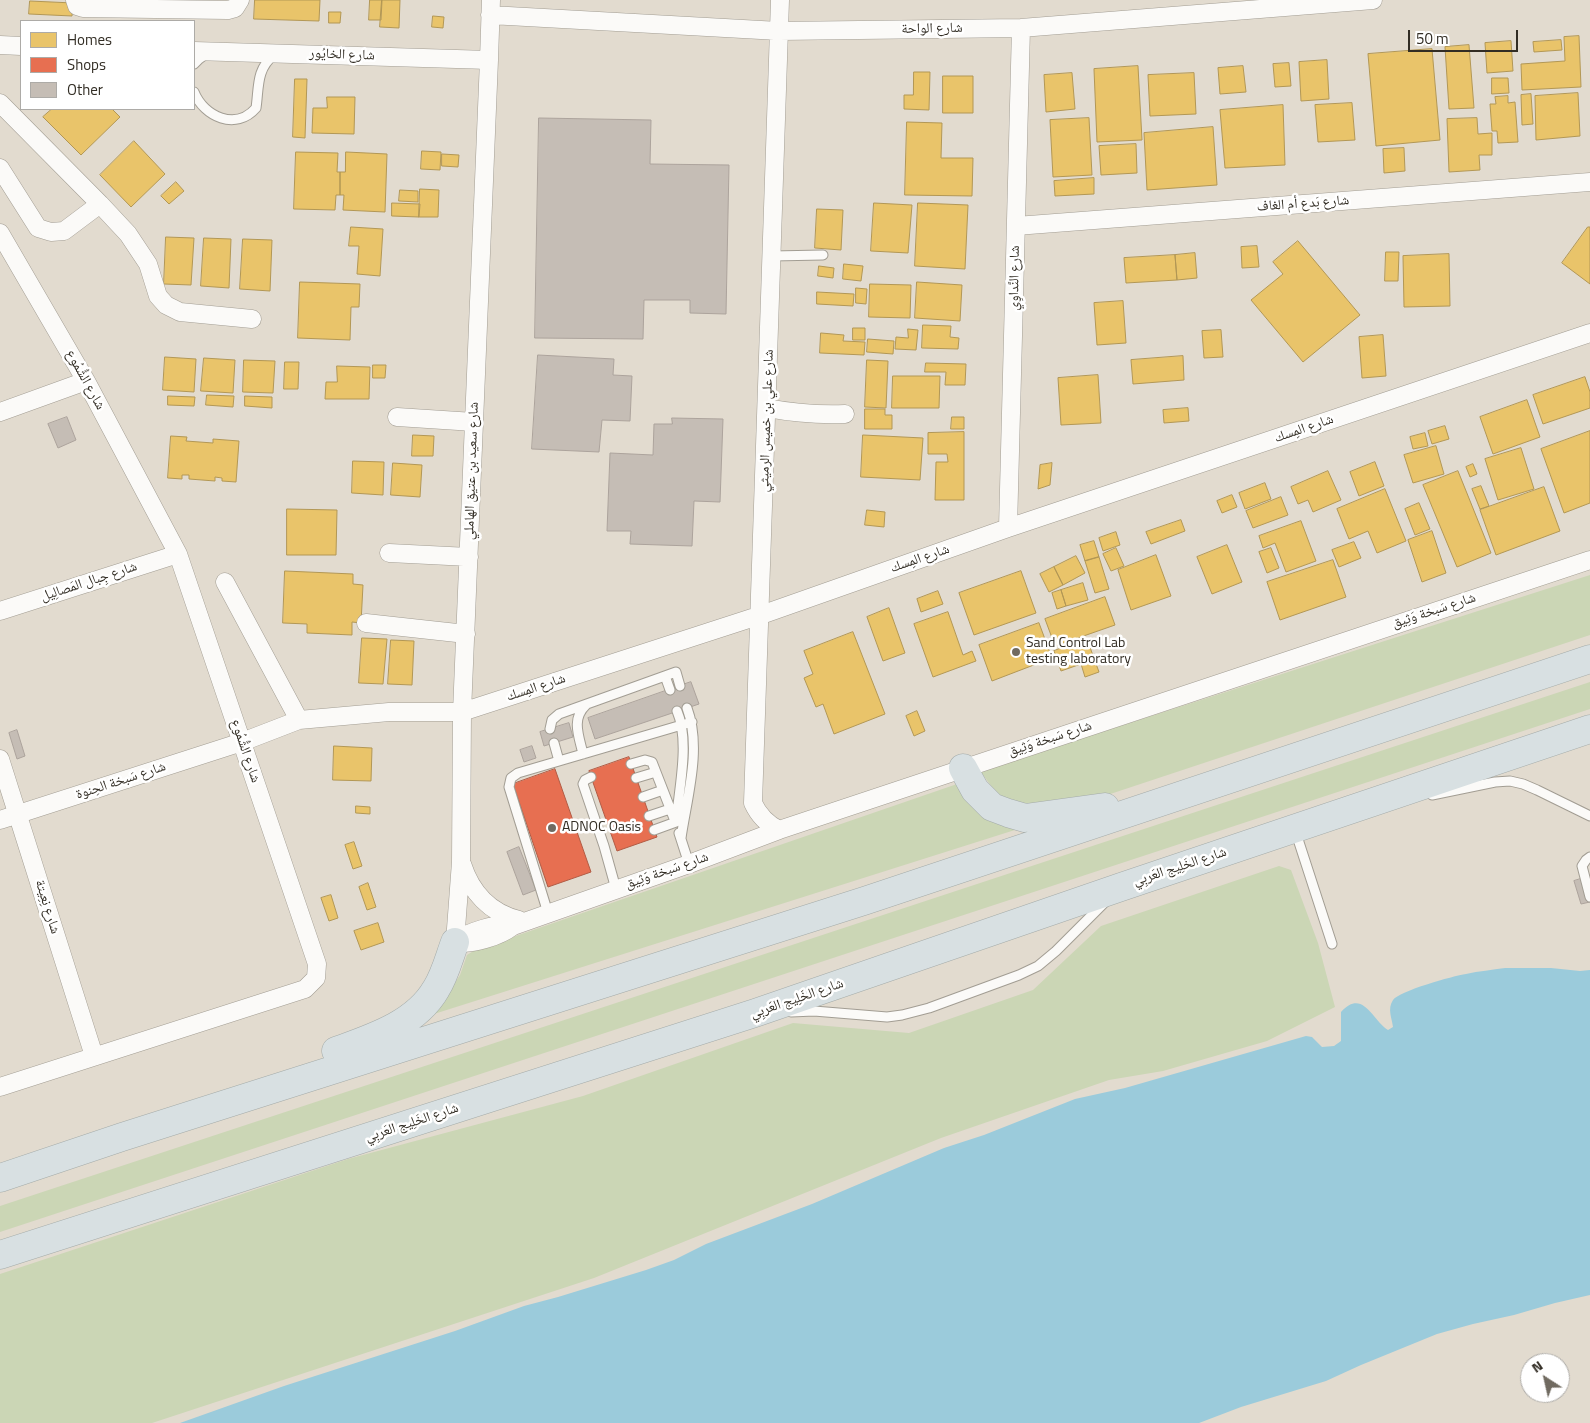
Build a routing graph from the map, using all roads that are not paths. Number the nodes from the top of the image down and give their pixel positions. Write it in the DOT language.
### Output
graph roads {
  1 [pos="75,0"];
  2 [pos="240,0"];
  3 [pos="780,0"];
  4 [pos="1373,0"];
  5 [pos="490,7"];
  6 [pos="1021,28"];
  7 [pos="779,31"];
  8 [pos="0,45"];
  9 [pos="20,46"];
  10 [pos="195,51"];
  11 [pos="214,52"];
  12 [pos="276,53"];
  13 [pos="490,60"];
  14 [pos="195,63"];
  15 [pos="195,94"];
  16 [pos="0,103"];
  17 [pos="0,168"];
  18 [pos="1590,182"];
  19 [pos="100,204"];
  20 [pos="1016,226"];
  21 [pos="0,233"];
  22 [pos="822,255"];
  23 [pos="772,256"];
  24 [pos="252,319"];
  25 [pos="1590,333"];
  26 [pos="86,381"];
  27 [pos="767,408"];
  28 [pos="0,412"];
  29 [pos="845,414"];
  30 [pos="397,417"];
  31 [pos="474,422"];
  32 [pos="1008,528"];
  33 [pos="389,553"];
  34 [pos="178,554"];
  35 [pos="469,558"];
  36 [pos="1590,560"];
  37 [pos="225,582"];
  38 [pos="0,611"];
  39 [pos="761,615"];
  40 [pos="366,623"];
  41 [pos="466,634"];
  42 [pos="1590,659"];
  43 [pos="665,676"];
  44 [pos="680,686"];
  45 [pos="670,690"];
  46 [pos="587,705"];
  47 [pos="687,708"];
  48 [pos="677,711"];
  49 [pos="462,712"];
  50 [pos="299,720"];
  51 [pos="692,722"];
  52 [pos="682,725"];
  53 [pos="550,729"];
  54 [pos="1590,729"];
  55 [pos="242,742"];
  56 [pos="554,743"];
  57 [pos="583,754"];
  58 [pos="0,759"];
  59 [pos="559,760"];
  60 [pos="631,764"];
  61 [pos="963,768"];
  62 [pos="656,772"];
  63 [pos="591,777"];
  64 [pos="636,778"];
  65 [pos="663,790"];
  66 [pos="596,792"];
  67 [pos="1178,795"];
  68 [pos="587,796"];
  69 [pos="643,797"];
  70 [pos="1358,807"];
  71 [pos="670,809"];
  72 [pos="603,811"];
  73 [pos="18,814"];
  74 [pos="593,814"];
  75 [pos="649,816"];
  76 [pos="1590,816"];
  77 [pos="0,820"];
  78 [pos="676,822"];
  79 [pos="609,829"];
  80 [pos="1294,829"];
  81 [pos="654,830"];
  82 [pos="779,830"];
  83 [pos="600,832"];
  84 [pos="681,838"];
  85 [pos="614,843"];
  86 [pos="604,846"];
  87 [pos="1590,857"];
  88 [pos="461,862"];
  89 [pos="689,864"];
  90 [pos="1121,887"];
  91 [pos="616,889"];
  92 [pos="1590,897"];
  93 [pos="548,913"];
  94 [pos="520,923"];
  95 [pos="455,942"];
  96 [pos="1332,944"];
  97 [pos="755,1013"];
  98 [pos="94,1056"];
  99 [pos="0,1087"];
  100 [pos="122,1136"];
  101 [pos="0,1178"];
  102 [pos="0,1255"];
  1 -- 2 [label="street"];
  3 -- 7 [label="street, شارع علي بن خميس الرميثي"];
  4 -- 6 [label="street, شارع الواحة"];
  5 -- 7 [label="street, شارع الواحة"];
  5 -- 13 [label="street, شارع سعيد بن عتيق الهاملي"];
  6 -- 7 [label="street, شارع الواحة"];
  6 -- 20 [label="street, شارع النَّداوِي"];
  7 -- 23 [label="street, شارع علي بن خميس الرميثي"];
  8 -- 9 [label="street"];
  10 -- 11 [label="street, شارع الخايُور"];
  11 -- 12 [label="street, شارع الخايُور"];
  11 -- 14 [label="lane"];
  12 -- 13 [label="street, شارع الخايُور"];
  12 -- 15 [label="lane"];
  13 -- 31 [label="street, شارع سعيد بن عتيق الهاملي"];
  16 -- 19 [label="street"];
  17 -- 19 [label="street"];
  18 -- 20 [label="street, شارع بَدع أم الغاف"];
  19 -- 24 [label="street"];
  20 -- 32 [label="street, شارع النَّداوِي"];
  21 -- 26 [label="street, شارع الشُّمُوع"];
  22 -- 23 [label="lane"];
  23 -- 27 [label="street, شارع علي بن خميس الرميثي"];
  25 -- 32 [label="street, شارع المِسك"];
  26 -- 28 [label="street"];
  26 -- 34 [label="street, شارع الشُّمُوع"];
  27 -- 29 [label="street"];
  27 -- 39 [label="street, شارع علي بن خميس الرميثي"];
  30 -- 31 [label="street"];
  31 -- 35 [label="street, شارع سعيد بن عتيق الهاملي"];
  32 -- 39 [label="street, شارع المِسك"];
  33 -- 35 [label="street"];
  34 -- 38 [label="street, شارع جِبال المَصالِيل"];
  34 -- 55 [label="street, شارع الشُّمُوع"];
  35 -- 41 [label="street, شارع سعيد بن عتيق الهاملي"];
  36 -- 61 [label="street, شارع سَبخة وَثِيق"];
  37 -- 50 [label="street"];
  39 -- 49 [label="street, شارع المِسك"];
  39 -- 82 [label="street, شارع علي بن خميس الرميثي"];
  40 -- 41 [label="street"];
  41 -- 49 [label="street, شارع سعيد بن عتيق الهاملي"];
  42 -- 67 [label="highway"];
  43 -- 44 [label="lane"];
  43 -- 45 [label="lane"];
  43 -- 46 [label="lane"];
  46 -- 53 [label="lane"];
  46 -- 57 [label="lane"];
  47 -- 51 [label="lane"];
  48 -- 52 [label="lane"];
  49 -- 50 [label="street, شارع المِسك"];
  49 -- 88 [label="street, شارع سعيد بن عتيق الهاملي"];
  50 -- 55 [label="street, شارع المِسك"];
  51 -- 52 [label="lane"];
  51 -- 84 [label="lane"];
  52 -- 57 [label="lane"];
  52 -- 78 [label="lane"];
  54 -- 70 [label="highway, شارع الخَلِيج العَربِي"];
  55 -- 73 [label="street, شارع سَبخة الحِنوة"];
  55 -- 98 [label="street, شارع الشُّمُوع"];
  56 -- 59 [label="lane"];
  57 -- 59 [label="lane"];
  58 -- 73 [label="street, شارع نِعِيتة"];
  59 -- 93 [label="lane"];
  60 -- 62 [label="lane"];
  61 -- 67 [label="highway"];
  61 -- 82 [label="street, شارع سَبخة وَثِيق"];
  62 -- 64 [label="lane"];
  62 -- 65 [label="lane"];
  63 -- 68 [label="lane"];
  65 -- 69 [label="lane"];
  65 -- 71 [label="lane"];
  66 -- 68 [label="lane"];
  67 -- 100 [label="highway"];
  68 -- 74 [label="lane"];
  70 -- 76 [label="lane"];
  70 -- 80 [label="highway, شارع الخَلِيج العَربِي"];
  71 -- 75 [label="lane"];
  71 -- 78 [label="lane"];
  72 -- 74 [label="lane"];
  73 -- 77 [label="street, شارع سَبخة الحِنوة"];
  73 -- 98 [label="street, شارع نِعِيتة"];
  74 -- 83 [label="lane"];
  78 -- 81 [label="lane"];
  78 -- 84 [label="lane"];
  79 -- 83 [label="lane"];
  80 -- 90 [label="highway, شارع الخَلِيج العَربِي"];
  80 -- 96 [label="lane"];
  82 -- 89 [label="street, شارع سَبخة وَثِيق"];
  83 -- 86 [label="lane"];
  84 -- 89 [label="lane"];
  85 -- 86 [label="lane"];
  86 -- 91 [label="lane"];
  87 -- 92 [label="lane"];
  88 -- 94 [label="street"];
  88 -- 95 [label="street, شارع سعيد بن عتيق الهاملي"];
  89 -- 91 [label="street, شارع سَبخة وَثِيق"];
  90 -- 97 [label="highway, شارع الخَلِيج العَربِي"];
  90 -- 97 [label="lane"];
  91 -- 93 [label="street, شارع سَبخة وَثِيق"];
  93 -- 94 [label="street, شارع سَبخة وَثِيق"];
  94 -- 95 [label="street, شارع سَبخة وَثِيق"];
  95 -- 100 [label="highway"];
  97 -- 102 [label="highway, شارع الخَلِيج العَربِي"];
  98 -- 99 [label="street, شارع الشُّمُوع"];
  100 -- 101 [label="highway"];
}
